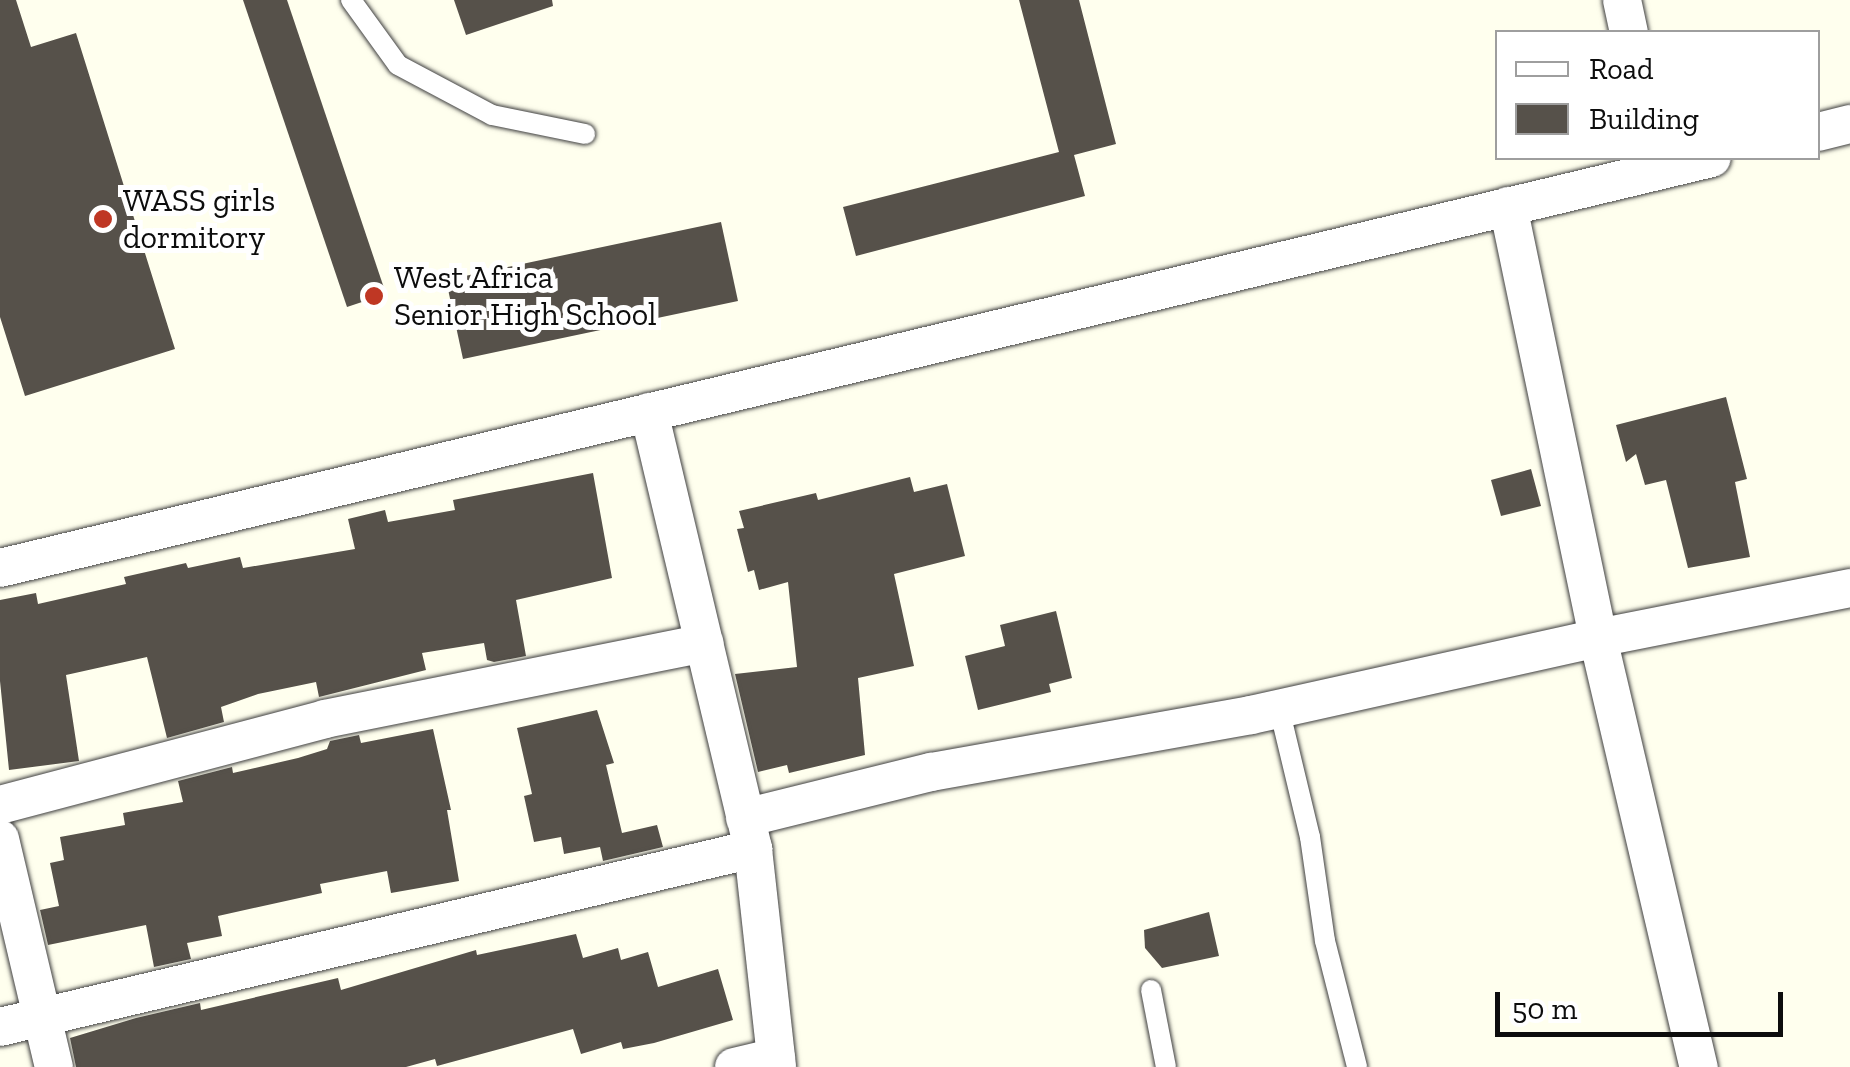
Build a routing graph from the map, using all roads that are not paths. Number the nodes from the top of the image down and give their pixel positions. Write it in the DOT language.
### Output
graph roads {
  1 [pos="350,0"];
  2 [pos="1622,0"];
  3 [pos="1628,30"];
  4 [pos="1850,124"];
  5 [pos="1820,132"];
  6 [pos="585,134"];
  7 [pos="1693,160"];
  8 [pos="1656,164"];
  9 [pos="1508,206"];
  10 [pos="649,412"];
  11 [pos="0,568"];
  12 [pos="1850,588"];
  13 [pos="1598,638"];
  14 [pos="704,644"];
  15 [pos="1279,708"];
  16 [pos="0,806"];
  17 [pos="749,834"];
  18 [pos="0,839"];
  19 [pos="1150,990"];
  20 [pos="43,1016"];
  21 [pos="0,1026"];
  22 [pos="777,1062"];
  23 [pos="54,1067"];
  24 [pos="734,1067"];
  25 [pos="1166,1067"];
  26 [pos="1356,1067"];
  27 [pos="1699,1067"];
  1 -- 6 [label="lane"];
  2 -- 3 [label="street"];
  4 -- 5 [label="street"];
  7 -- 8 [label="street"];
  8 -- 9 [label="street"];
  9 -- 10 [label="street"];
  9 -- 13 [label="street"];
  10 -- 11 [label="street"];
  10 -- 14 [label="street"];
  12 -- 13 [label="street"];
  13 -- 15 [label="street"];
  13 -- 27 [label="street"];
  14 -- 16 [label="street"];
  14 -- 17 [label="street"];
  15 -- 17 [label="street"];
  15 -- 26 [label="lane"];
  17 -- 20 [label="street"];
  17 -- 22 [label="street"];
  18 -- 20 [label="street"];
  19 -- 25 [label="lane"];
  20 -- 21 [label="street"];
  20 -- 23 [label="street"];
  22 -- 24 [label="street"];
}
